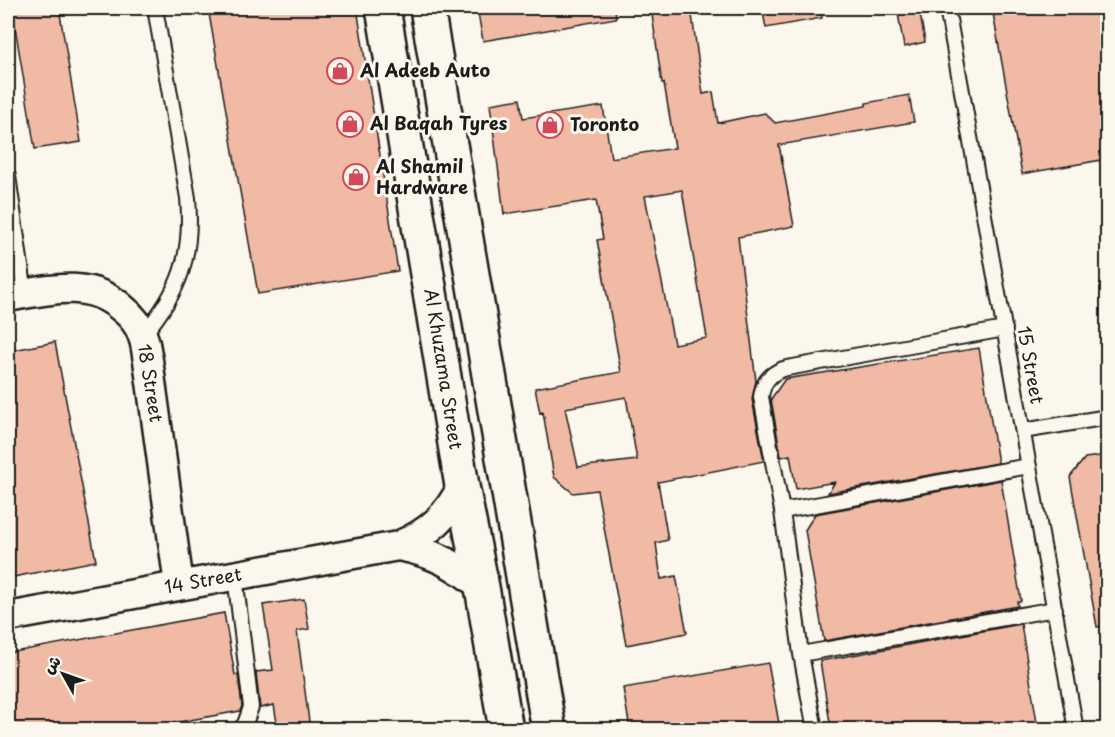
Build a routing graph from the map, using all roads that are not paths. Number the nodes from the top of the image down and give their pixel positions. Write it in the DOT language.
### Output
graph roads {
  1 [pos="155,8"];
  2 [pos="383,8"];
  3 [pos="427,8"];
  4 [pos="947,8"];
  5 [pos="8,176"];
  6 [pos="16,295"];
  7 [pos="1005,329"];
  8 [pos="143,335"];
  9 [pos="1107,417"];
  10 [pos="1023,431"];
  11 [pos="1029,466"];
  12 [pos="462,486"];
  13 [pos="782,511"];
  14 [pos="398,546"];
  15 [pos="235,576"];
  16 [pos="179,585"];
  17 [pos="483,587"];
  18 [pos="1055,609"];
  19 [pos="8,617"];
  20 [pos="801,654"];
  21 [pos="239,729"];
  22 [pos="507,729"];
  23 [pos="549,729"];
  24 [pos="815,729"];
  25 [pos="1076,729"];
  1 -- 8 [label="lane"];
  2 -- 12 [label="street, Al Khuzama Street"];
  3 -- 23 [label="street"];
  4 -- 7 [label="lane, 15 Street"];
  5 -- 6 [label="lane"];
  6 -- 8 [label="street, 18 Street"];
  7 -- 10 [label="lane, 15 Street"];
  7 -- 13 [label="lane"];
  8 -- 16 [label="street, 18 Street"];
  9 -- 10 [label="lane"];
  10 -- 11 [label="lane, 15 Street"];
  11 -- 13 [label="lane"];
  11 -- 18 [label="lane, 15 Street"];
  12 -- 14 [label="street, 14 Street"];
  12 -- 17 [label="street, Al Khuzama Street"];
  13 -- 20 [label="lane"];
  14 -- 15 [label="street, 14 Street"];
  14 -- 17 [label="street, 14 Street"];
  15 -- 16 [label="street, 14 Street"];
  15 -- 21 [label="lane"];
  16 -- 19 [label="street, 14 Street"];
  17 -- 22 [label="street, Al Khuzama Street"];
  18 -- 20 [label="lane"];
  18 -- 25 [label="lane, 15 Street"];
  20 -- 24 [label="lane"];
}
